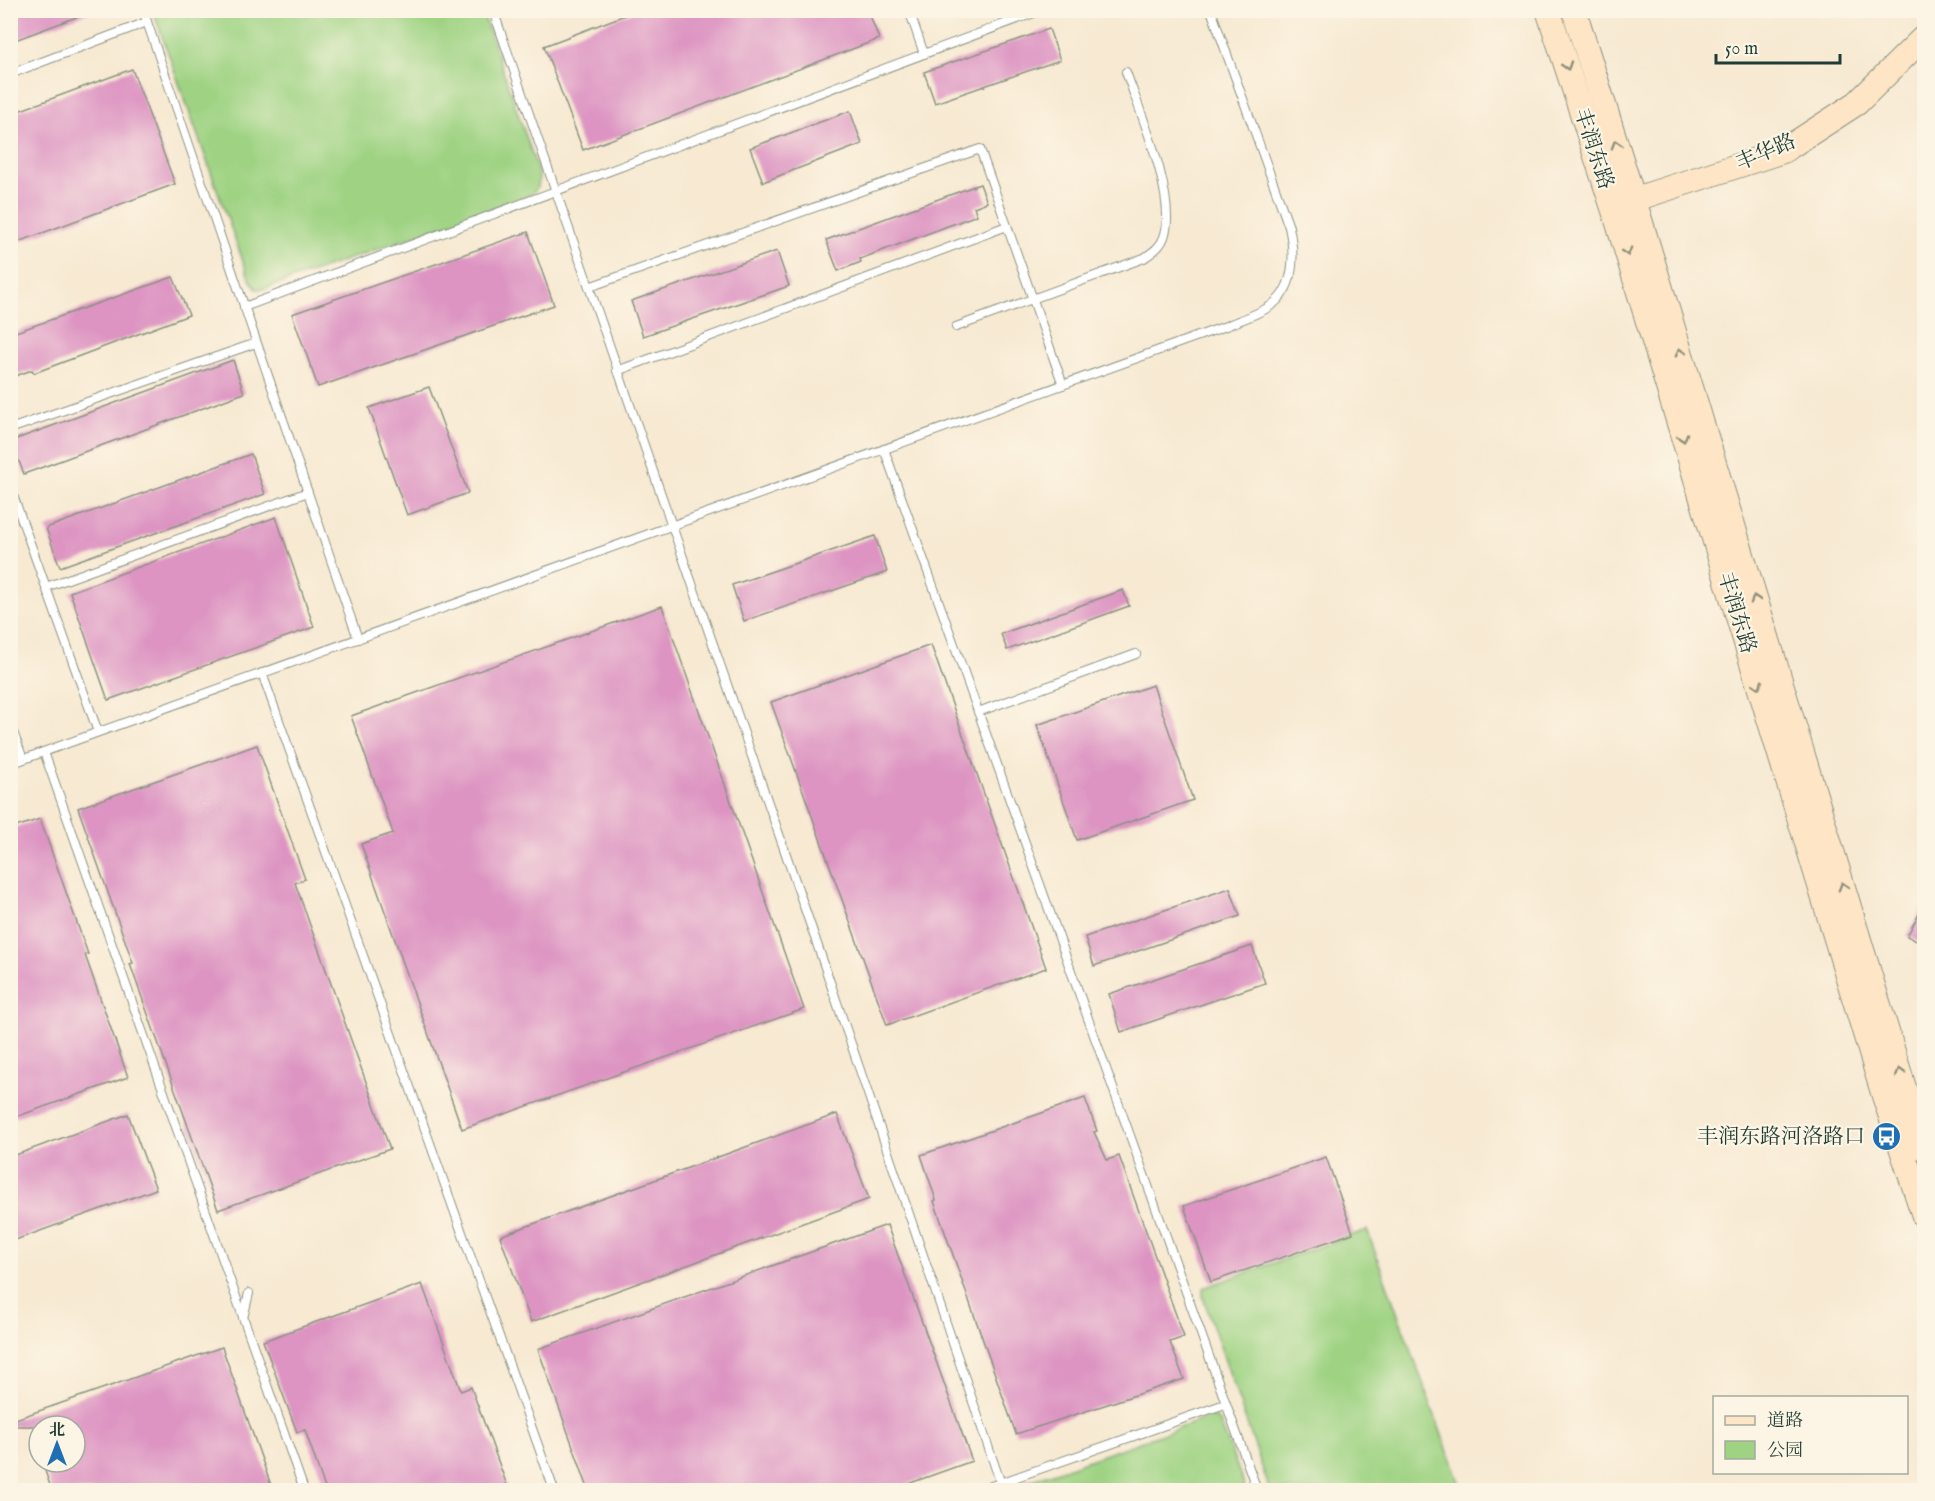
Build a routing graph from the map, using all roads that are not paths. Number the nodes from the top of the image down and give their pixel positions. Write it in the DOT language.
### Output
graph roads {
  1 [pos="143,10"];
  2 [pos="493,10"];
  3 [pos="909,10"];
  4 [pos="1042,10"];
  5 [pos="1211,10"];
  6 [pos="1548,10"];
  7 [pos="1574,10"];
  8 [pos="147,22"];
  9 [pos="1924,37"];
  10 [pos="1924,51"];
  11 [pos="924,54"];
  12 [pos="1126,72"];
  13 [pos="10,74"];
  14 [pos="555,191"];
  15 [pos="1625,210"];
  16 [pos="1007,226"];
  17 [pos="588,287"];
  18 [pos="1033,299"];
  19 [pos="244,307"];
  20 [pos="956,327"];
  21 [pos="256,343"];
  22 [pos="617,371"];
  23 [pos="1063,385"];
  24 [pos="10,429"];
  25 [pos="884,449"];
  26 [pos="10,487"];
  27 [pos="308,492"];
  28 [pos="671,526"];
  29 [pos="46,587"];
  30 [pos="358,639"];
  31 [pos="1136,654"];
  32 [pos="262,674"];
  33 [pos="978,712"];
  34 [pos="10,724"];
  35 [pos="98,732"];
  36 [pos="44,752"];
  37 [pos="23,759"];
  38 [pos="10,764"];
  39 [pos="1924,1148"];
  40 [pos="1924,1216"];
  41 [pos="249,1293"];
  42 [pos="243,1318"];
  43 [pos="1226,1404"];
  44 [pos="1001,1487"];
  45 [pos="304,1491"];
  46 [pos="554,1491"];
  47 [pos="980,1491"];
  48 [pos="1257,1491"];
  1 -- 8 [label="lane"];
  2 -- 14 [label="lane"];
  3 -- 11 [label="lane"];
  4 -- 11 [label="lane"];
  5 -- 23 [label="lane"];
  6 -- 15 [label="street, 丰润东路, one-way"];
  15 -- 7 [label="street, 丰润东路, one-way"];
  8 -- 13 [label="lane"];
  8 -- 19 [label="lane"];
  9 -- 15 [label="street, 丰华路"];
  10 -- 15 [label="street, 丰华路"];
  11 -- 14 [label="lane"];
  12 -- 18 [label="lane"];
  14 -- 17 [label="lane"];
  14 -- 19 [label="lane"];
  39 -- 15 [label="street, 丰润东路, one-way"];
  15 -- 40 [label="street, 丰润东路, one-way"];
  16 -- 17 [label="lane"];
  16 -- 18 [label="lane"];
  16 -- 22 [label="lane"];
  17 -- 22 [label="lane"];
  18 -- 20 [label="lane"];
  18 -- 23 [label="lane"];
  19 -- 21 [label="lane"];
  21 -- 24 [label="lane"];
  21 -- 27 [label="lane"];
  22 -- 28 [label="lane"];
  23 -- 25 [label="lane"];
  25 -- 28 [label="lane"];
  25 -- 33 [label="lane"];
  26 -- 29 [label="lane"];
  27 -- 29 [label="lane"];
  27 -- 30 [label="lane"];
  28 -- 30 [label="lane"];
  28 -- 44 [label="lane"];
  29 -- 35 [label="lane"];
  30 -- 32 [label="lane"];
  31 -- 33 [label="lane"];
  32 -- 35 [label="lane"];
  32 -- 46 [label="lane"];
  33 -- 43 [label="lane"];
  34 -- 37 [label="lane"];
  35 -- 36 [label="lane"];
  36 -- 37 [label="lane"];
  36 -- 42 [label="lane"];
  37 -- 38 [label="lane"];
  41 -- 42 [label="lane"];
  42 -- 45 [label="lane"];
  43 -- 44 [label="lane"];
  43 -- 48 [label="lane"];
  44 -- 47 [label="lane"];
}
